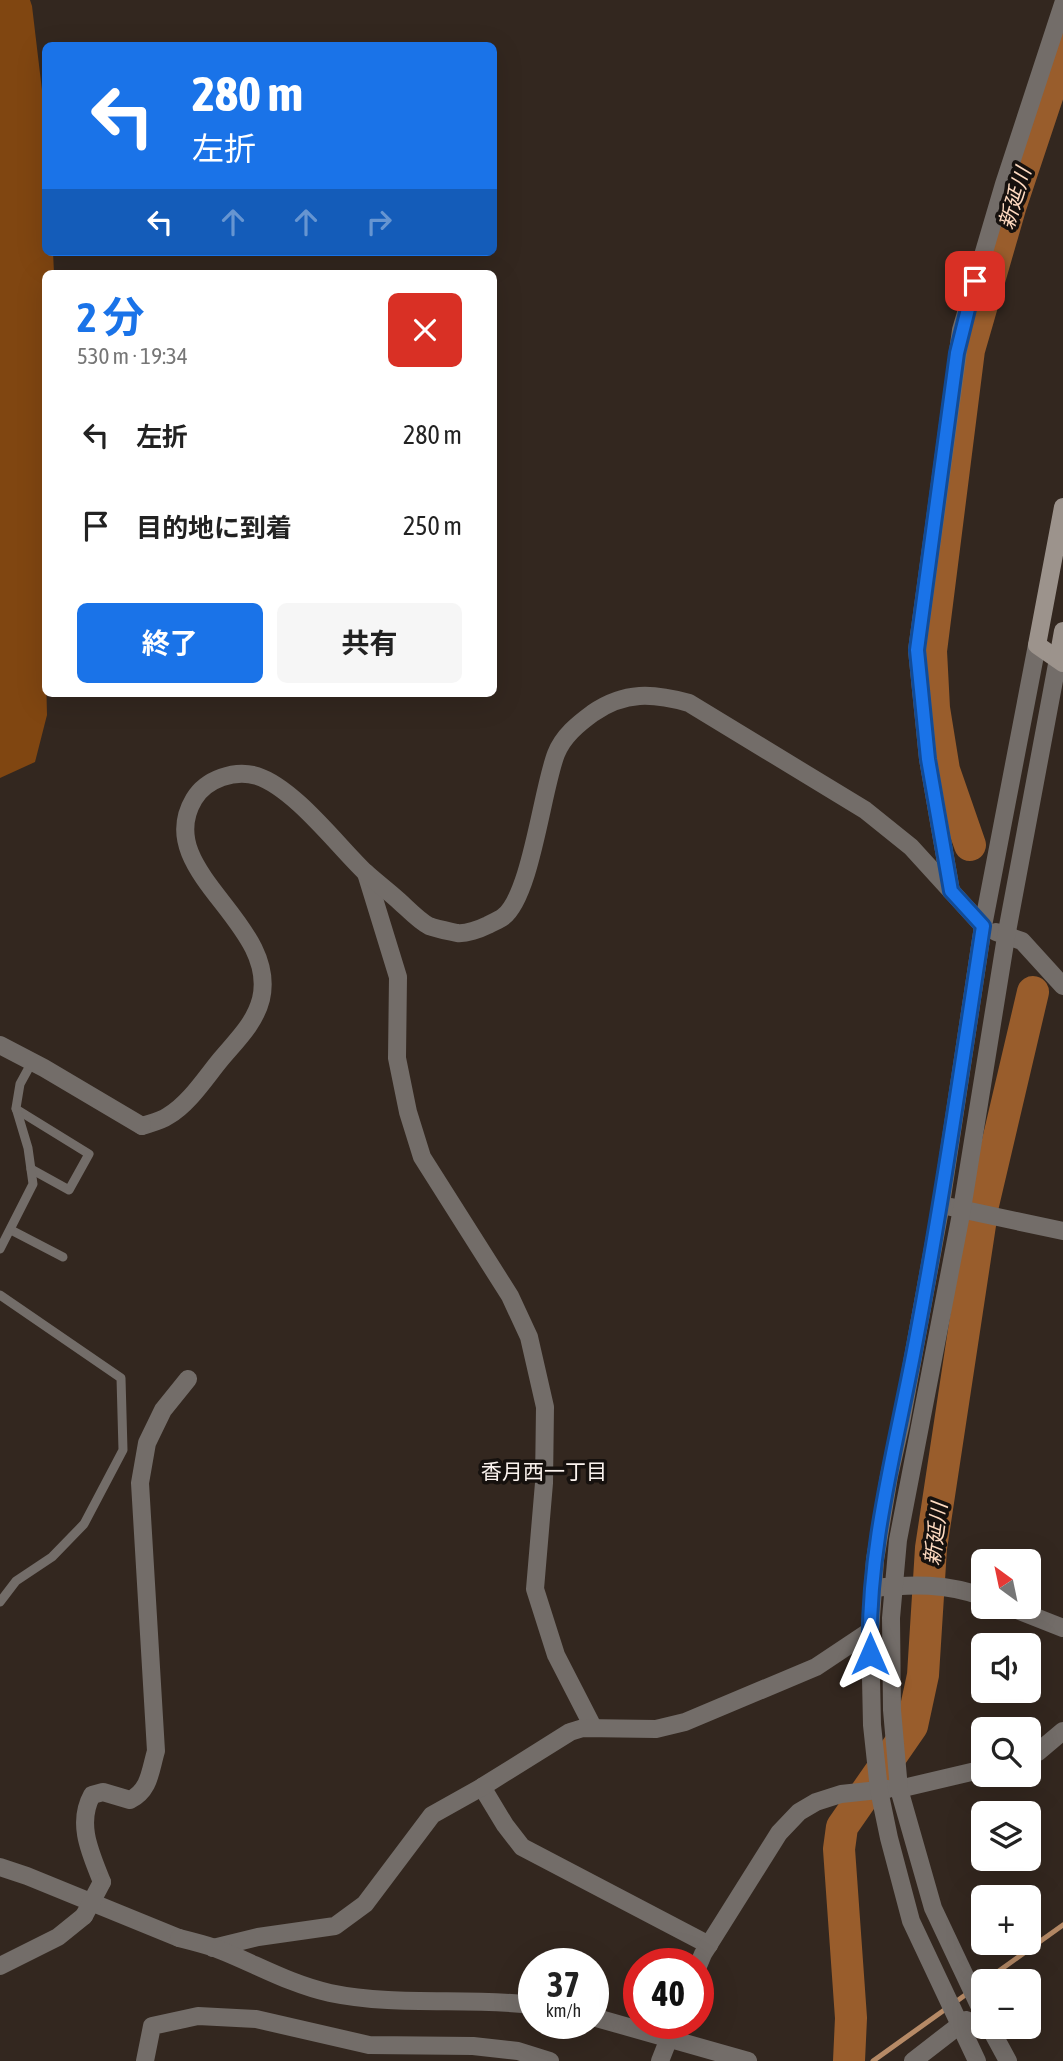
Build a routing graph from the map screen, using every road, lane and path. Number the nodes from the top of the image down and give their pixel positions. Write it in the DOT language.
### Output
graph roads {
  1 [pos="1063,4"];
  2 [pos="1063,507"];
  3 [pos="1063,631"];
  4 [pos="1037,645"];
  5 [pos="1060,661"];
  6 [pos="366,872"];
  7 [pos="951,891"];
  8 [pos="983,926"];
  9 [pos="1006,937"];
  10 [pos="1063,986"];
  11 [pos="0,1045"];
  12 [pos="32,1062"];
  13 [pos="16,1109"];
  14 [pos="30,1169"];
  15 [pos="941,1204"];
  16 [pos="962,1209"];
  17 [pos="11,1230"];
  18 [pos="1063,1231"];
  19 [pos="0,1249"];
  20 [pos="63,1257"];
  21 [pos="0,1295"];
  22 [pos="188,1379"];
  23 [pos="892,1586"];
  24 [pos="873,1588"];
  25 [pos="971,1593"];
  26 [pos="0,1602"];
  27 [pos="1040,1619"];
  28 [pos="1063,1628"];
  29 [pos="870,1631"];
  30 [pos="593,1727"];
  31 [pos="1063,1731"];
  32 [pos="1041,1749"];
  33 [pos="971,1772"];
  34 [pos="482,1787"];
  35 [pos="899,1789"];
  36 [pos="879,1790"];
  37 [pos="0,1867"];
  38 [pos="709,1945"];
  39 [pos="213,1948"];
  40 [pos="707,1948"];
  41 [pos="0,1966"];
  42 [pos="971,1989"];
  43 [pos="518,2003"];
  44 [pos="971,2018"];
  45 [pos="959,2025"];
  46 [pos="669,2039"];
  47 [pos="694,2039"];
  48 [pos="996,2039"];
  49 [pos="471,2053"];
  50 [pos="145,2061"];
  51 [pos="550,2061"];
  52 [pos="660,2061"];
  53 [pos="748,2061"];
  54 [pos="914,2061"];
  55 [pos="977,2061"];
  56 [pos="1008,2061"];
  1 -- 7 [label="street"];
  2 -- 4 [label="main road"];
  3 -- 5 [label="main road"];
  4 -- 5 [label="main road"];
  4 -- 8 [label="street"];
  5 -- 9 [label="street"];
  6 -- 7 [label="street"];
  6 -- 12 [label="street"];
  6 -- 30 [label="street"];
  7 -- 8 [label="street"];
  8 -- 9 [label="street"];
  8 -- 15 [label="street"];
  9 -- 10 [label="street"];
  9 -- 16 [label="street"];
  11 -- 12 [label="street"];
  12 -- 13 [label="lane"];
  13 -- 14 [label="lane"];
  13 -- 14 [label="lane"];
  14 -- 17 [label="lane"];
  15 -- 16 [label="street"];
  15 -- 24 [label="street"];
  16 -- 18 [label="street"];
  16 -- 23 [label="street"];
  17 -- 19 [label="lane"];
  17 -- 20 [label="lane"];
  21 -- 26 [label="lane"];
  22 -- 41 [label="street, bridge"];
  23 -- 24 [label="street"];
  23 -- 25 [label="street"];
  23 -- 35 [label="street"];
  24 -- 29 [label="street"];
  27 -- 28 [label="street"];
  29 -- 30 [label="street"];
  29 -- 36 [label="street"];
  30 -- 34 [label="street"];
  31 -- 32 [label="street"];
  33 -- 35 [label="street"];
  34 -- 38 [label="street"];
  34 -- 39 [label="street"];
  35 -- 36 [label="street"];
  35 -- 42 [label="street"];
  36 -- 38 [label="street"];
  36 -- 45 [label="street"];
  37 -- 39 [label="street"];
  38 -- 40 [label="street"];
  39 -- 43 [label="street"];
  44 -- 45 [label="street"];
  45 -- 54 [label="street"];
  45 -- 55 [label="street"];
  46 -- 52 [label="street"];
  47 -- 53 [label="street"];
  48 -- 56 [label="street"];
  49 -- 50 [label="street"];
  49 -- 51 [label="street"];
}
